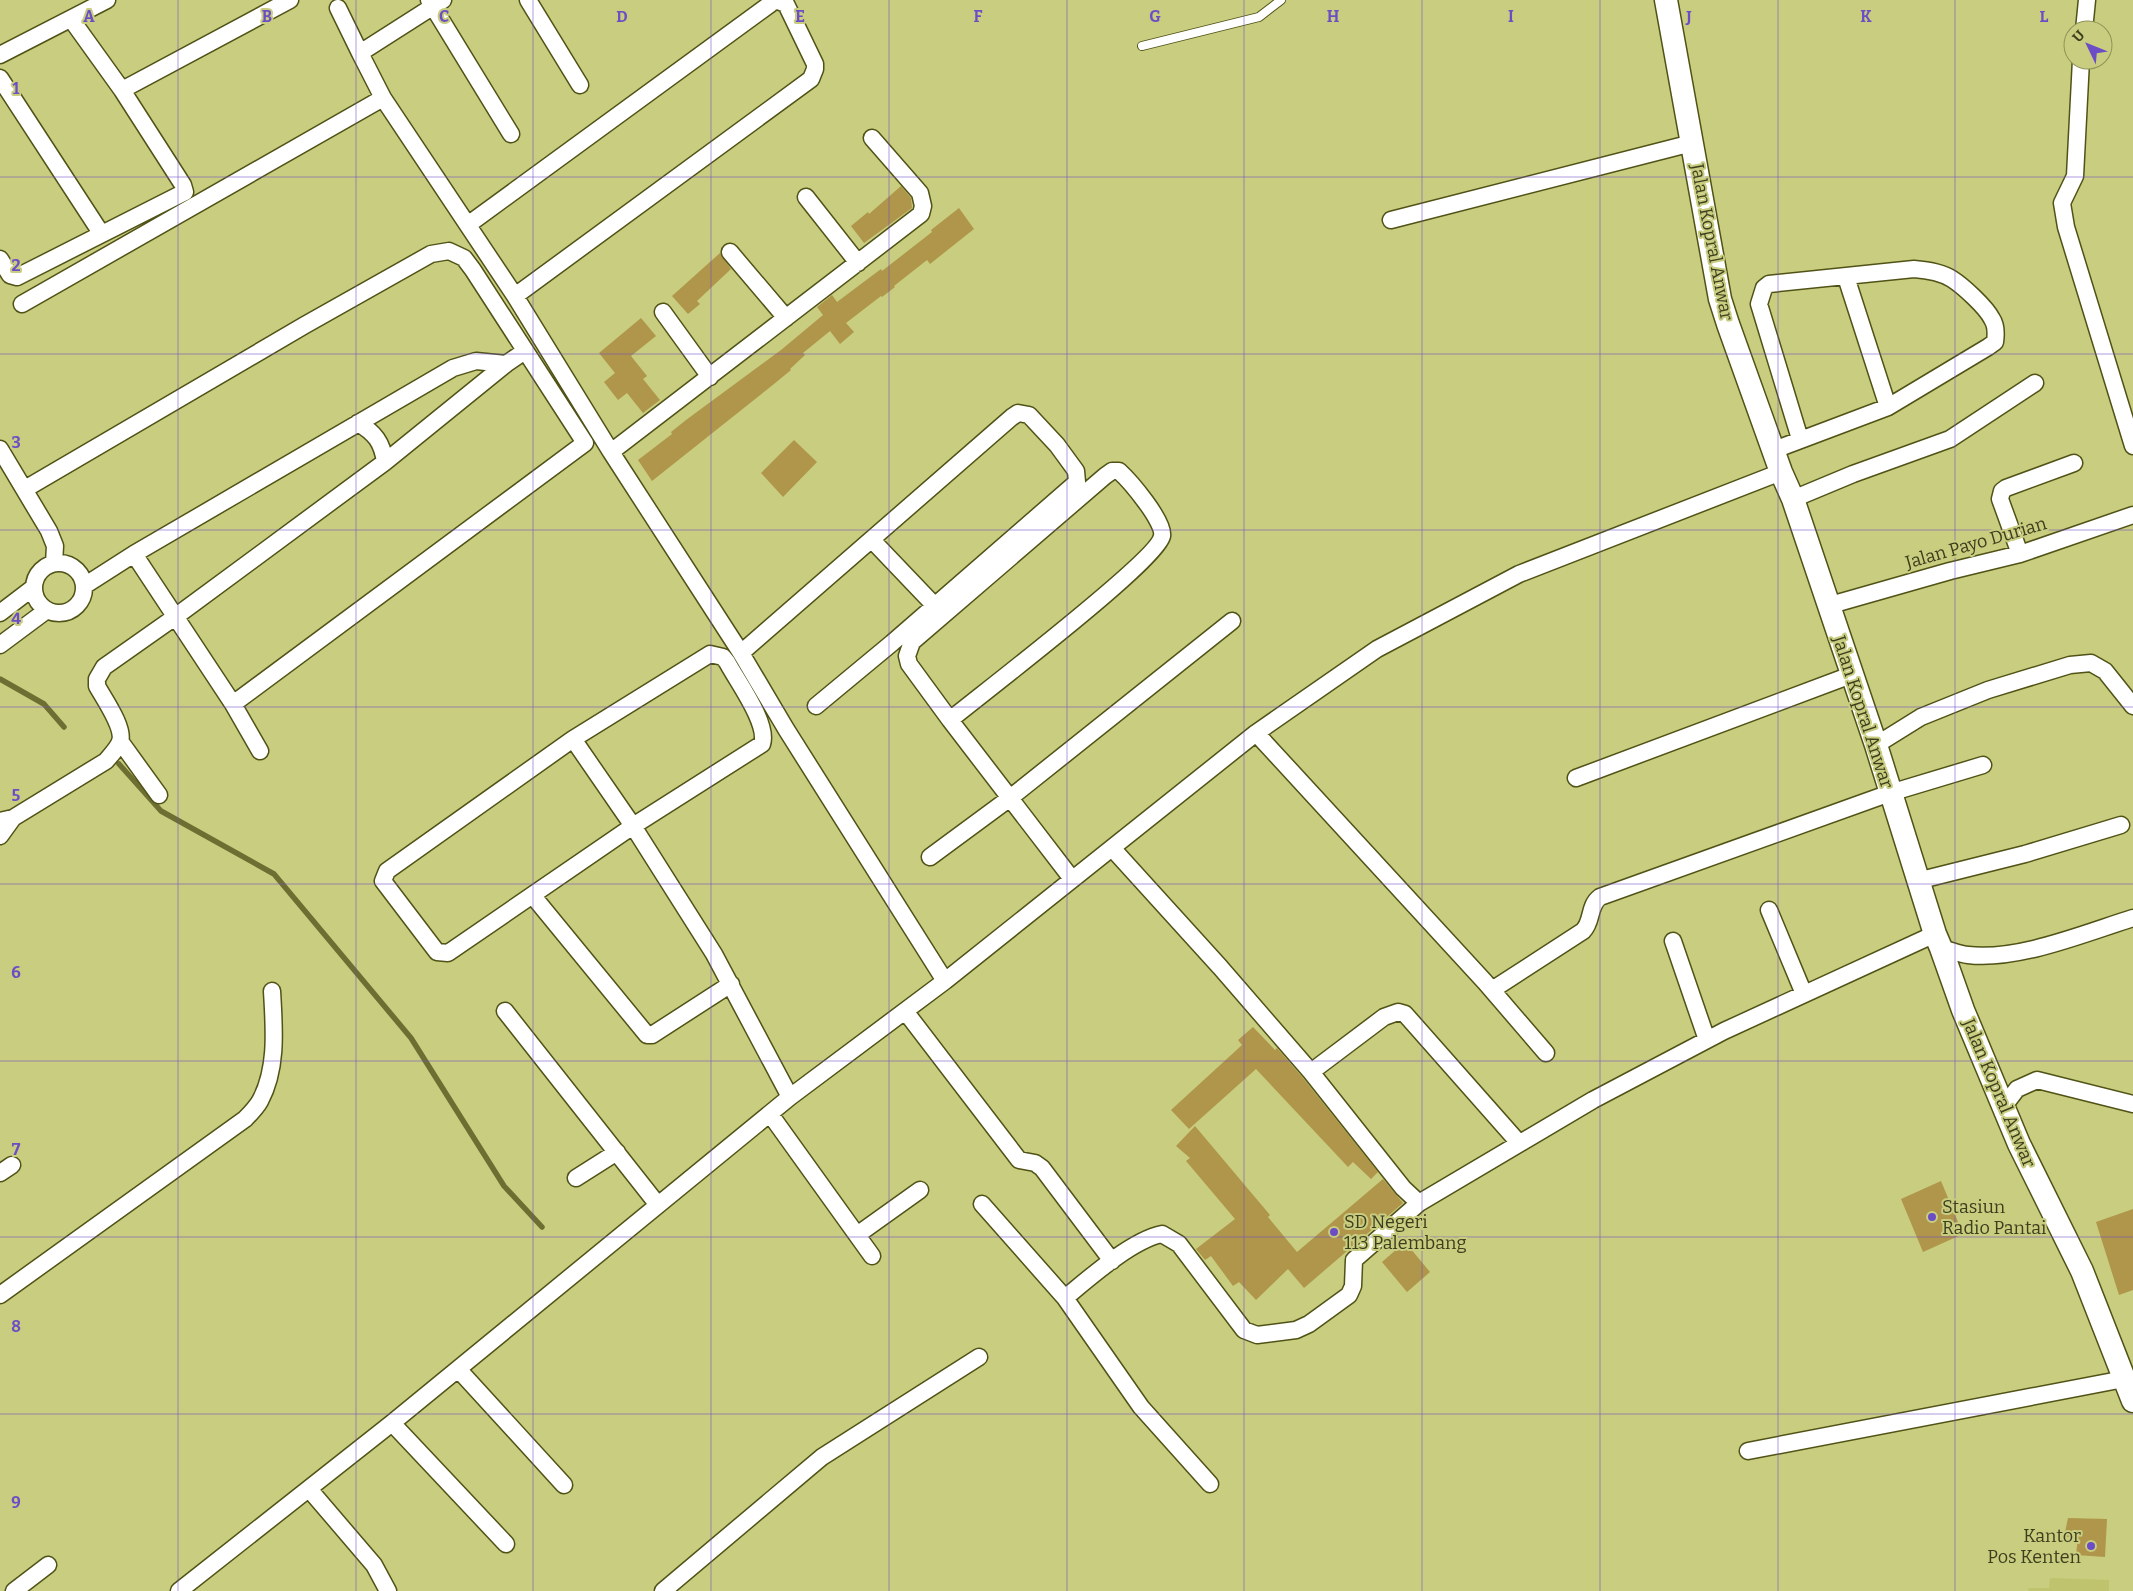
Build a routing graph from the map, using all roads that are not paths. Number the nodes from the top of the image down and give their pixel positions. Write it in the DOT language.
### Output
graph roads {
  1 [pos="107,0"];
  2 [pos="290,0"];
  3 [pos="528,0"];
  4 [pos="1281,0"];
  5 [pos="1666,0"];
  6 [pos="2087,0"];
  7 [pos="435,2"];
  8 [pos="338,8"];
  9 [pos="71,20"];
  10 [pos="2085,20"];
  11 [pos="1142,46"];
  12 [pos="360,53"];
  13 [pos="0,55"];
  14 [pos="2080,70"];
  15 [pos="0,78"];
  16 [pos="580,85"];
  17 [pos="122,90"];
  18 [pos="383,98"];
  19 [pos="512,134"];
  20 [pos="872,138"];
  21 [pos="1692,143"];
  22 [pos="806,197"];
  23 [pos="1391,220"];
  24 [pos="469,224"];
  25 [pos="101,233"];
  26 [pos="730,252"];
  27 [pos="0,258"];
  28 [pos="858,263"];
  29 [pos="1846,277"];
  30 [pos="515,296"];
  31 [pos="22,304"];
  32 [pos="663,312"];
  33 [pos="786,318"];
  34 [pos="525,351"];
  35 [pos="506,364"];
  36 [pos="710,377"];
  37 [pos="2035,383"];
  38 [pos="1888,407"];
  39 [pos="358,422"];
  40 [pos="1800,440"];
  41 [pos="2133,446"];
  42 [pos="0,449"];
  43 [pos="1774,450"];
  44 [pos="611,452"];
  45 [pos="385,462"];
  46 [pos="2074,463"];
  47 [pos="1781,472"];
  48 [pos="24,489"];
  49 [pos="1793,499"];
  50 [pos="2133,515"];
  51 [pos="872,540"];
  52 [pos="134,554"];
  53 [pos="2020,554"];
  54 [pos="54,563"];
  55 [pos="84,586"];
  56 [pos="34,587"];
  57 [pos="935,606"];
  58 [pos="1828,606"];
  59 [pos="48,610"];
  60 [pos="0,613"];
  61 [pos="175,617"];
  62 [pos="1232,621"];
  63 [pos="0,645"];
  64 [pos="741,653"];
  65 [pos="1851,676"];
  66 [pos="234,704"];
  67 [pos="816,706"];
  68 [pos="2133,706"];
  69 [pos="950,720"];
  70 [pos="1256,733"];
  71 [pos="573,739"];
  72 [pos="120,741"];
  73 [pos="1876,745"];
  74 [pos="260,751"];
  75 [pos="1983,765"];
  76 [pos="1576,778"];
  77 [pos="1890,793"];
  78 [pos="159,795"];
  79 [pos="1010,798"];
  80 [pos="6,819"];
  81 [pos="2121,825"];
  82 [pos="633,826"];
  83 [pos="0,836"];
  84 [pos="1112,848"];
  85 [pos="930,857"];
  86 [pos="1072,879"];
  87 [pos="1918,881"];
  88 [pos="533,896"];
  89 [pos="1769,910"];
  90 [pos="2133,918"];
  91 [pos="1673,941"];
  92 [pos="1938,941"];
  93 [pos="945,981"];
  94 [pos="730,984"];
  95 [pos="1492,990"];
  96 [pos="272,991"];
  97 [pos="1804,994"];
  98 [pos="505,1011"];
  99 [pos="905,1011"];
  100 [pos="1707,1040"];
  101 [pos="1546,1054"];
  102 [pos="1311,1072"];
  103 [pos="790,1097"];
  104 [pos="2133,1104"];
  105 [pos="2004,1106"];
  106 [pos="770,1114"];
  107 [pos="1519,1143"];
  108 [pos="617,1152"];
  109 [pos="576,1178"];
  110 [pos="920,1190"];
  111 [pos="1419,1203"];
  112 [pos="982,1204"];
  113 [pos="658,1205"];
  114 [pos="857,1235"];
  115 [pos="872,1256"];
  116 [pos="1112,1261"];
  117 [pos="0,1295"];
  118 [pos="1065,1298"];
  119 [pos="979,1357"];
  120 [pos="458,1369"];
  121 [pos="2124,1379"];
  122 [pos="2133,1401"];
  123 [pos="392,1423"];
  124 [pos="1748,1451"];
  125 [pos="564,1484"];
  126 [pos="1210,1484"];
  127 [pos="308,1489"];
  128 [pos="506,1544"];
  129 [pos="48,1565"];
  130 [pos="14,1591"];
  131 [pos="179,1591"];
  132 [pos="388,1591"];
  133 [pos="663,1591"];
  1 -- 9 [label="street"];
  2 -- 17 [label="street"];
  3 -- 16 [label="street"];
  4 -- 11 [label="lane"];
  5 -- 21 [label="street, Jalan Kopral Anwar"];
  6 -- 10 [label="street"];
  7 -- 12 [label="street"];
  7 -- 19 [label="street"];
  8 -- 12 [label="street"];
  9 -- 13 [label="street"];
  9 -- 17 [label="street"];
  12 -- 18 [label="street"];
  14 -- 41 [label="street"];
  15 -- 25 [label="street"];
  17 -- 25 [label="street"];
  18 -- 24 [label="street"];
  18 -- 31 [label="street"];
  20 -- 28 [label="street"];
  21 -- 23 [label="street"];
  21 -- 43 [label="street, Jalan Kopral Anwar"];
  22 -- 28 [label="street"];
  24 -- 30 [label="street"];
  24 -- 30 [label="street"];
  25 -- 27 [label="street"];
  26 -- 33 [label="street"];
  28 -- 33 [label="street"];
  29 -- 38 [label="street"];
  29 -- 38 [label="street"];
  29 -- 40 [label="street"];
  30 -- 44 [label="street"];
  32 -- 36 [label="street"];
  33 -- 36 [label="street"];
  34 -- 35 [label="street"];
  34 -- 48 [label="street"];
  34 -- 66 [label="street"];
  35 -- 39 [label="street"];
  35 -- 45 [label="street"];
  36 -- 44 [label="street"];
  37 -- 49 [label="street"];
  38 -- 40 [label="street"];
  39 -- 45 [label="street"];
  39 -- 52 [label="street"];
  40 -- 43 [label="street"];
  42 -- 48 [label="street"];
  43 -- 47 [label="street, Jalan Kopral Anwar"];
  44 -- 64 [label="street"];
  45 -- 61 [label="street"];
  46 -- 53 [label="street"];
  47 -- 49 [label="street, Jalan Kopral Anwar"];
  47 -- 70 [label="street"];
  48 -- 54 [label="street"];
  49 -- 58 [label="street, Jalan Kopral Anwar"];
  50 -- 53 [label="street, Jalan Payo Durian"];
  51 -- 57 [label="street"];
  51 -- 57 [label="street"];
  51 -- 64 [label="street"];
  52 -- 55 [label="street"];
  52 -- 61 [label="street"];
  53 -- 58 [label="street, Jalan Payo Durian"];
  54 -- 55 [label="street"];
  54 -- 56 [label="street"];
  55 -- 59 [label="street"];
  56 -- 59 [label="street"];
  56 -- 60 [label="street"];
  57 -- 67 [label="street"];
  58 -- 65 [label="street, Jalan Kopral Anwar"];
  59 -- 63 [label="street"];
  61 -- 66 [label="street"];
  61 -- 72 [label="street"];
  62 -- 79 [label="street"];
  64 -- 93 [label="street"];
  65 -- 73 [label="street, Jalan Kopral Anwar"];
  65 -- 76 [label="street"];
  66 -- 74 [label="street"];
  68 -- 73 [label="street"];
  69 -- 69 [label="street"];
  69 -- 79 [label="street"];
  70 -- 84 [label="street"];
  70 -- 95 [label="street"];
  71 -- 82 [label="street"];
  71 -- 82 [label="street"];
  71 -- 88 [label="street"];
  72 -- 78 [label="street"];
  72 -- 80 [label="street"];
  73 -- 77 [label="street, Jalan Kopral Anwar"];
  75 -- 77 [label="street"];
  77 -- 87 [label="street, Jalan Kopral Anwar"];
  77 -- 95 [label="street"];
  79 -- 85 [label="street"];
  79 -- 86 [label="street"];
  80 -- 83 [label="street"];
  81 -- 87 [label="street"];
  82 -- 88 [label="street"];
  82 -- 94 [label="street"];
  84 -- 86 [label="street"];
  84 -- 102 [label="street"];
  86 -- 93 [label="street"];
  87 -- 92 [label="street, Jalan Kopral Anwar"];
  88 -- 94 [label="street"];
  89 -- 97 [label="street"];
  90 -- 92 [label="street"];
  91 -- 100 [label="street"];
  92 -- 97 [label="street"];
  92 -- 105 [label="street, Jalan Kopral Anwar"];
  93 -- 99 [label="street"];
  94 -- 103 [label="street"];
  95 -- 101 [label="street"];
  96 -- 117 [label="street"];
  97 -- 100 [label="street"];
  98 -- 108 [label="street"];
  99 -- 103 [label="street"];
  99 -- 116 [label="street"];
  100 -- 107 [label="street"];
  102 -- 107 [label="street"];
  102 -- 111 [label="street"];
  103 -- 106 [label="street"];
  104 -- 105 [label="street"];
  105 -- 121 [label="street, Jalan Kopral Anwar"];
  106 -- 113 [label="street"];
  106 -- 114 [label="street"];
  107 -- 111 [label="street"];
  108 -- 109 [label="street"];
  108 -- 113 [label="street"];
  110 -- 114 [label="street"];
  111 -- 116 [label="street"];
  112 -- 118 [label="street"];
  113 -- 120 [label="street"];
  114 -- 115 [label="street"];
  116 -- 118 [label="street"];
  118 -- 126 [label="street"];
  119 -- 133 [label="street"];
  120 -- 123 [label="street"];
  120 -- 125 [label="street"];
  121 -- 122 [label="street, Jalan Kopral Anwar"];
  121 -- 124 [label="street"];
  123 -- 127 [label="street"];
  123 -- 128 [label="street"];
  127 -- 131 [label="street"];
  127 -- 132 [label="street"];
  129 -- 130 [label="street"];
}
